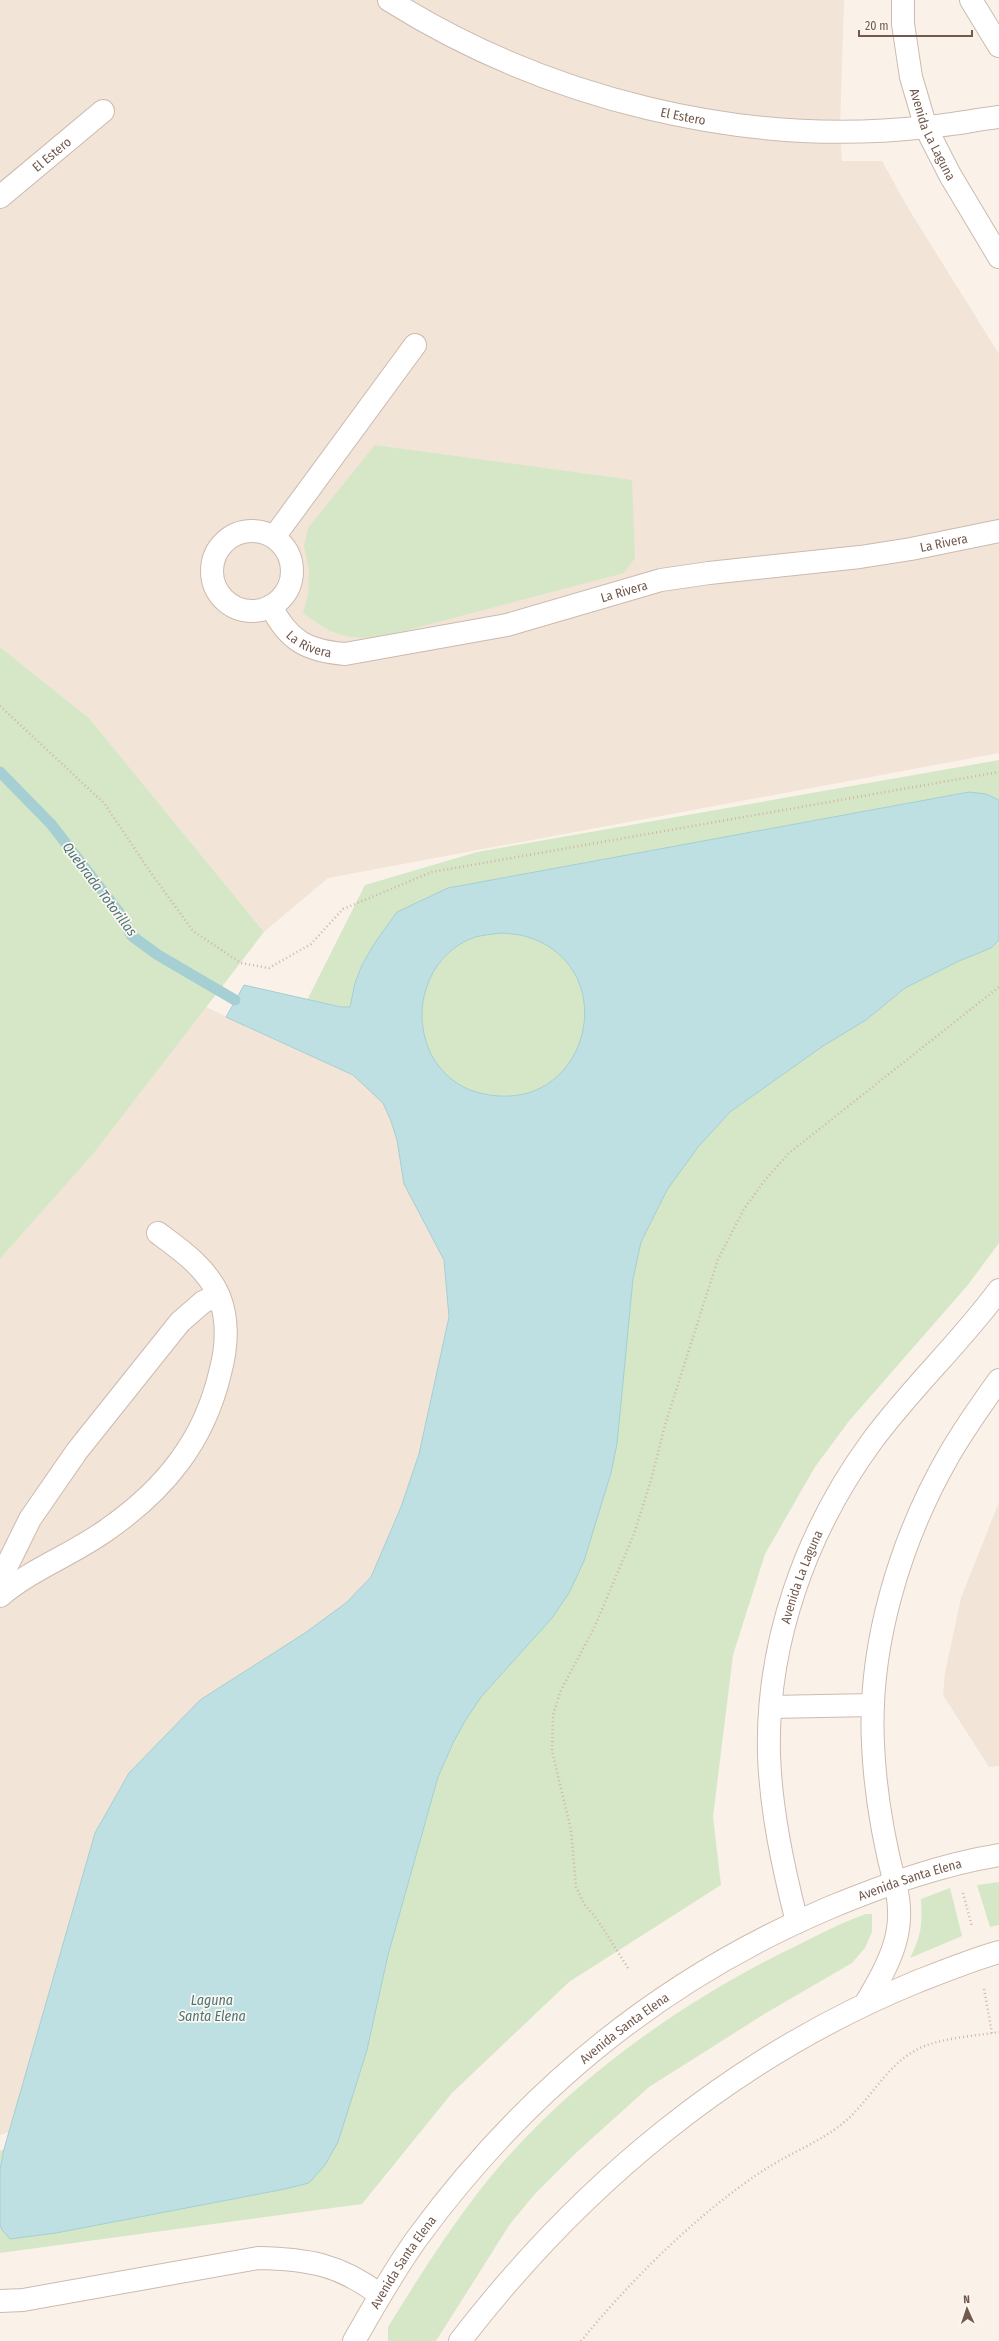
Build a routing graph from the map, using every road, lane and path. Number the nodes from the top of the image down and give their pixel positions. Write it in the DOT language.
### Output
graph roads {
  1 [pos="389,0"];
  2 [pos="902,0"];
  3 [pos="971,0"];
  4 [pos="999,46"];
  5 [pos="103,111"];
  6 [pos="999,116"];
  7 [pos="926,128"];
  8 [pos="0,197"];
  9 [pos="999,257"];
  10 [pos="415,345"];
  11 [pos="999,531"];
  12 [pos="274,537"];
  13 [pos="271,606"];
  14 [pos="0,706"];
  15 [pos="999,772"];
  16 [pos="999,987"];
  17 [pos="158,1233"];
  18 [pos="999,1290"];
  19 [pos="218,1295"];
  20 [pos="999,1380"];
  21 [pos="0,1580"];
  22 [pos="0,1596"];
  23 [pos="873,1705"];
  24 [pos="771,1707"];
  25 [pos="999,1855"];
  26 [pos="956,1865"];
  27 [pos="895,1884"];
  28 [pos="797,1922"];
  29 [pos="989,1954"];
  30 [pos="628,1968"];
  31 [pos="866,2003"];
  32 [pos="999,2032"];
  33 [pos="992,2033"];
  34 [pos="380,2295"];
  35 [pos="0,2301"];
  36 [pos="354,2341"];
  37 [pos="460,2341"];
  38 [pos="581,2341"];
  1 -- 7 [label="street, El Estero"];
  2 -- 7 [label="street, Avenida La Laguna"];
  3 -- 4 [label="street"];
  5 -- 8 [label="street, El Estero"];
  6 -- 7 [label="street, El Estero"];
  7 -- 9 [label="street, Avenida La Laguna"];
  10 -- 12 [label="street"];
  11 -- 13 [label="street, La Rivera"];
  12 -- 13 [label="street"];
  12 -- 13 [label="street"];
  14 -- 15 [label="path"];
  16 -- 30 [label="path"];
  17 -- 19 [label="street"];
  18 -- 24 [label="street, Avenida La Laguna"];
  19 -- 21 [label="street"];
  19 -- 22 [label="street"];
  20 -- 23 [label="street"];
  23 -- 24 [label="street"];
  23 -- 27 [label="street"];
  24 -- 28 [label="street, Avenida La Laguna"];
  25 -- 26 [label="street, Avenida Santa Elena"];
  26 -- 27 [label="street, Avenida Santa Elena"];
  26 -- 29 [label="path"];
  27 -- 28 [label="street, Avenida Santa Elena"];
  27 -- 31 [label="street"];
  28 -- 34 [label="street, Avenida Santa Elena"];
  29 -- 31 [label="street"];
  29 -- 33 [label="path"];
  31 -- 37 [label="street"];
  32 -- 33 [label="path"];
  33 -- 38 [label="path"];
  34 -- 35 [label="street"];
  34 -- 36 [label="street, Avenida Santa Elena"];
}
